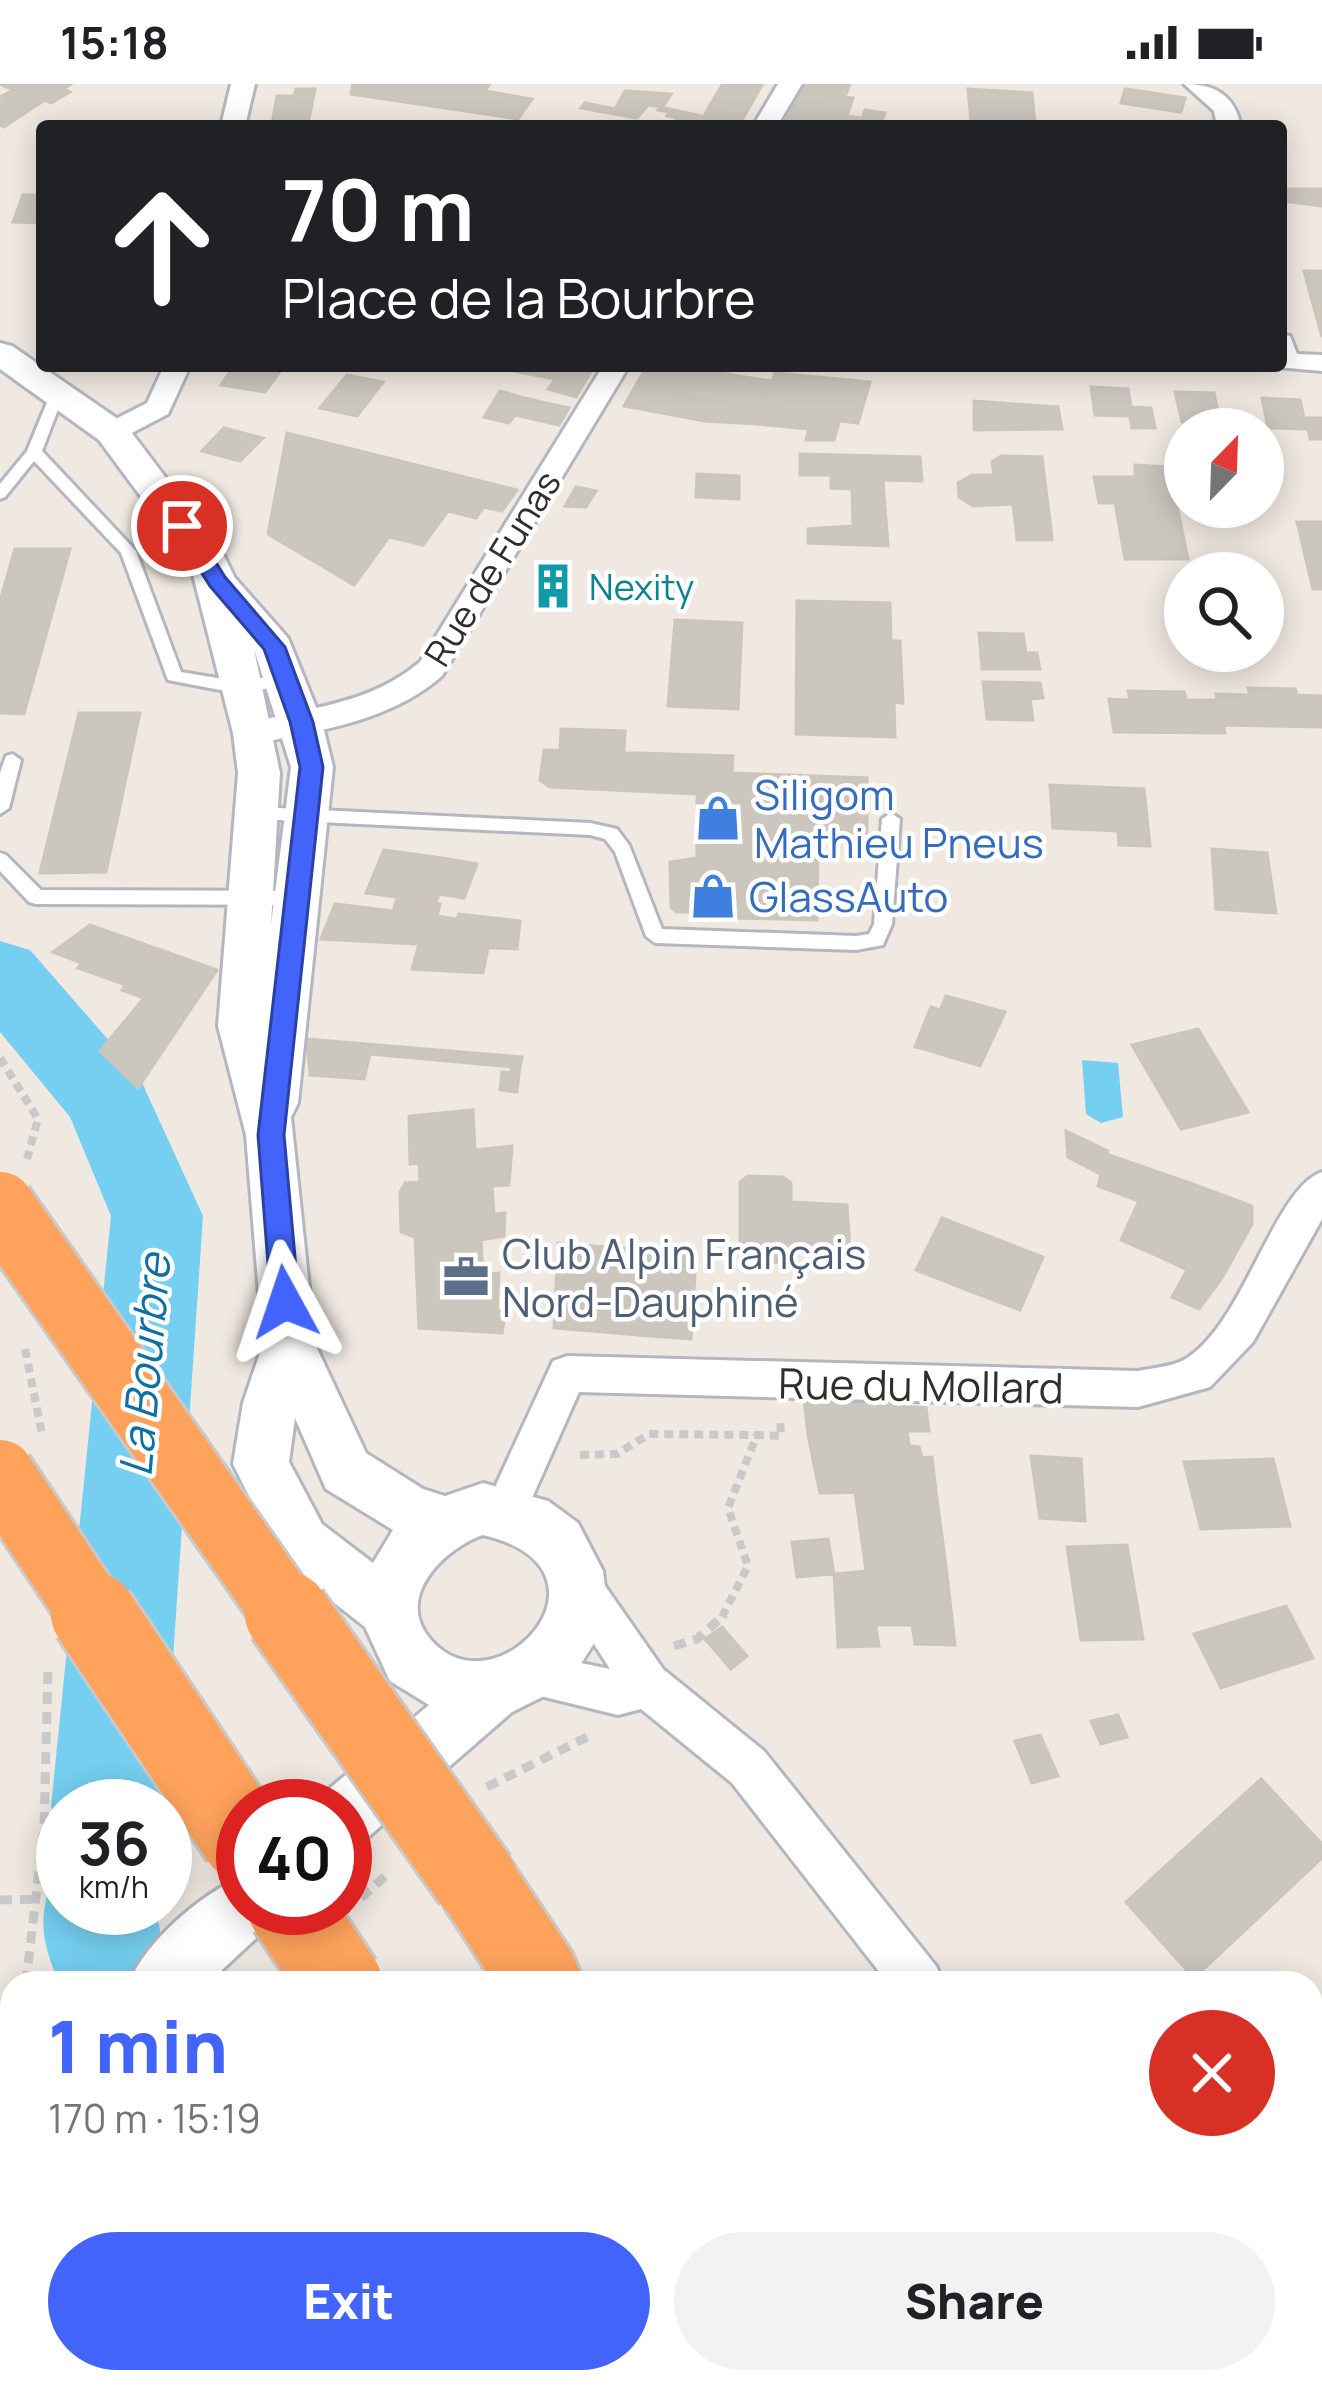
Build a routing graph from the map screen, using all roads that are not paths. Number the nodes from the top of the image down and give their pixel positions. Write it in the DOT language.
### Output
graph roads {
  1 [pos="243,84"];
  2 [pos="790,84"];
  3 [pos="1196,84"];
  4 [pos="234,120"];
  5 [pos="769,120"];
  6 [pos="1227,120"];
  7 [pos="0,353"];
  8 [pos="1287,361"];
  9 [pos="1322,362"];
  10 [pos="175,372"];
  11 [pos="612,372"];
  12 [pos="58,391"];
  13 [pos="112,432"];
  14 [pos="34,452"];
  15 [pos="0,494"];
  16 [pos="217,582"];
  17 [pos="287,679"];
  18 [pos="242,688"];
  19 [pos="302,722"];
  20 [pos="254,733"];
  21 [pos="12,760"];
  22 [pos="0,808"];
  23 [pos="257,813"];
  24 [pos="308,813"];
  25 [pos="891,819"];
  26 [pos="0,860"];
  27 [pos="248,898"];
  28 [pos="300,898"];
  29 [pos="271,1135"];
  30 [pos="1322,1187"];
  31 [pos="0,1206"];
  32 [pos="289,1344"];
  33 [pos="0,1474"];
  34 [pos="506,1510"];
  35 [pos="441,1521"];
  36 [pos="580,1588"];
  37 [pos="391,1612"];
  38 [pos="424,1671"];
  39 [pos="514,1681"];
  40 [pos="647,1685"];
  41 [pos="371,1779"];
  42 [pos="372,1794"];
  43 [pos="216,1798"];
  44 [pos="216,1933"];
  45 [pos="308,1935"];
  46 [pos="174,1971"];
  47 [pos="332,1971"];
  48 [pos="534,1971"];
  49 [pos="910,1971"];
  1 -- 4 [label="street"];
  2 -- 5 [label="street"];
  3 -- 6 [label="street"];
  7 -- 12 [label="street"];
  8 -- 9 [label="street"];
  10 -- 13 [label="street"];
  11 -- 19 [label="street, Rue de Funas"];
  12 -- 13 [label="street"];
  12 -- 14 [label="lane"];
  13 -- 16 [label="street"];
  14 -- 15 [label="lane"];
  14 -- 18 [label="lane"];
  16 -- 17 [label="street"];
  16 -- 18 [label="street"];
  17 -- 18 [label="lane"];
  17 -- 19 [label="street"];
  18 -- 20 [label="street"];
  19 -- 20 [label="street, Rue de Funas"];
  19 -- 24 [label="street"];
  20 -- 23 [label="street"];
  21 -- 22 [label="lane"];
  23 -- 24 [label="lane"];
  23 -- 27 [label="street"];
  24 -- 25 [label="lane"];
  24 -- 28 [label="street"];
  26 -- 27 [label="lane"];
  27 -- 28 [label="lane"];
  27 -- 29 [label="street"];
  28 -- 29 [label="street"];
  29 -- 32 [label="street"];
  30 -- 34 [label="street, Rue du Mollard"];
  31 -- 48 [label="highway, bridge"];
  32 -- 35 [label="street"];
  32 -- 37 [label="street"];
  33 -- 43 [label="highway, bridge"];
  34 -- 35 [label="street"];
  34 -- 36 [label="street"];
  35 -- 37 [label="street"];
  36 -- 39 [label="street"];
  36 -- 40 [label="street"];
  37 -- 38 [label="street"];
  38 -- 39 [label="street"];
  38 -- 41 [label="street"];
  39 -- 40 [label="street"];
  39 -- 42 [label="street"];
  40 -- 49 [label="street"];
  44 -- 46 [label="street"];
  45 -- 47 [label="highway, bridge"];
}
